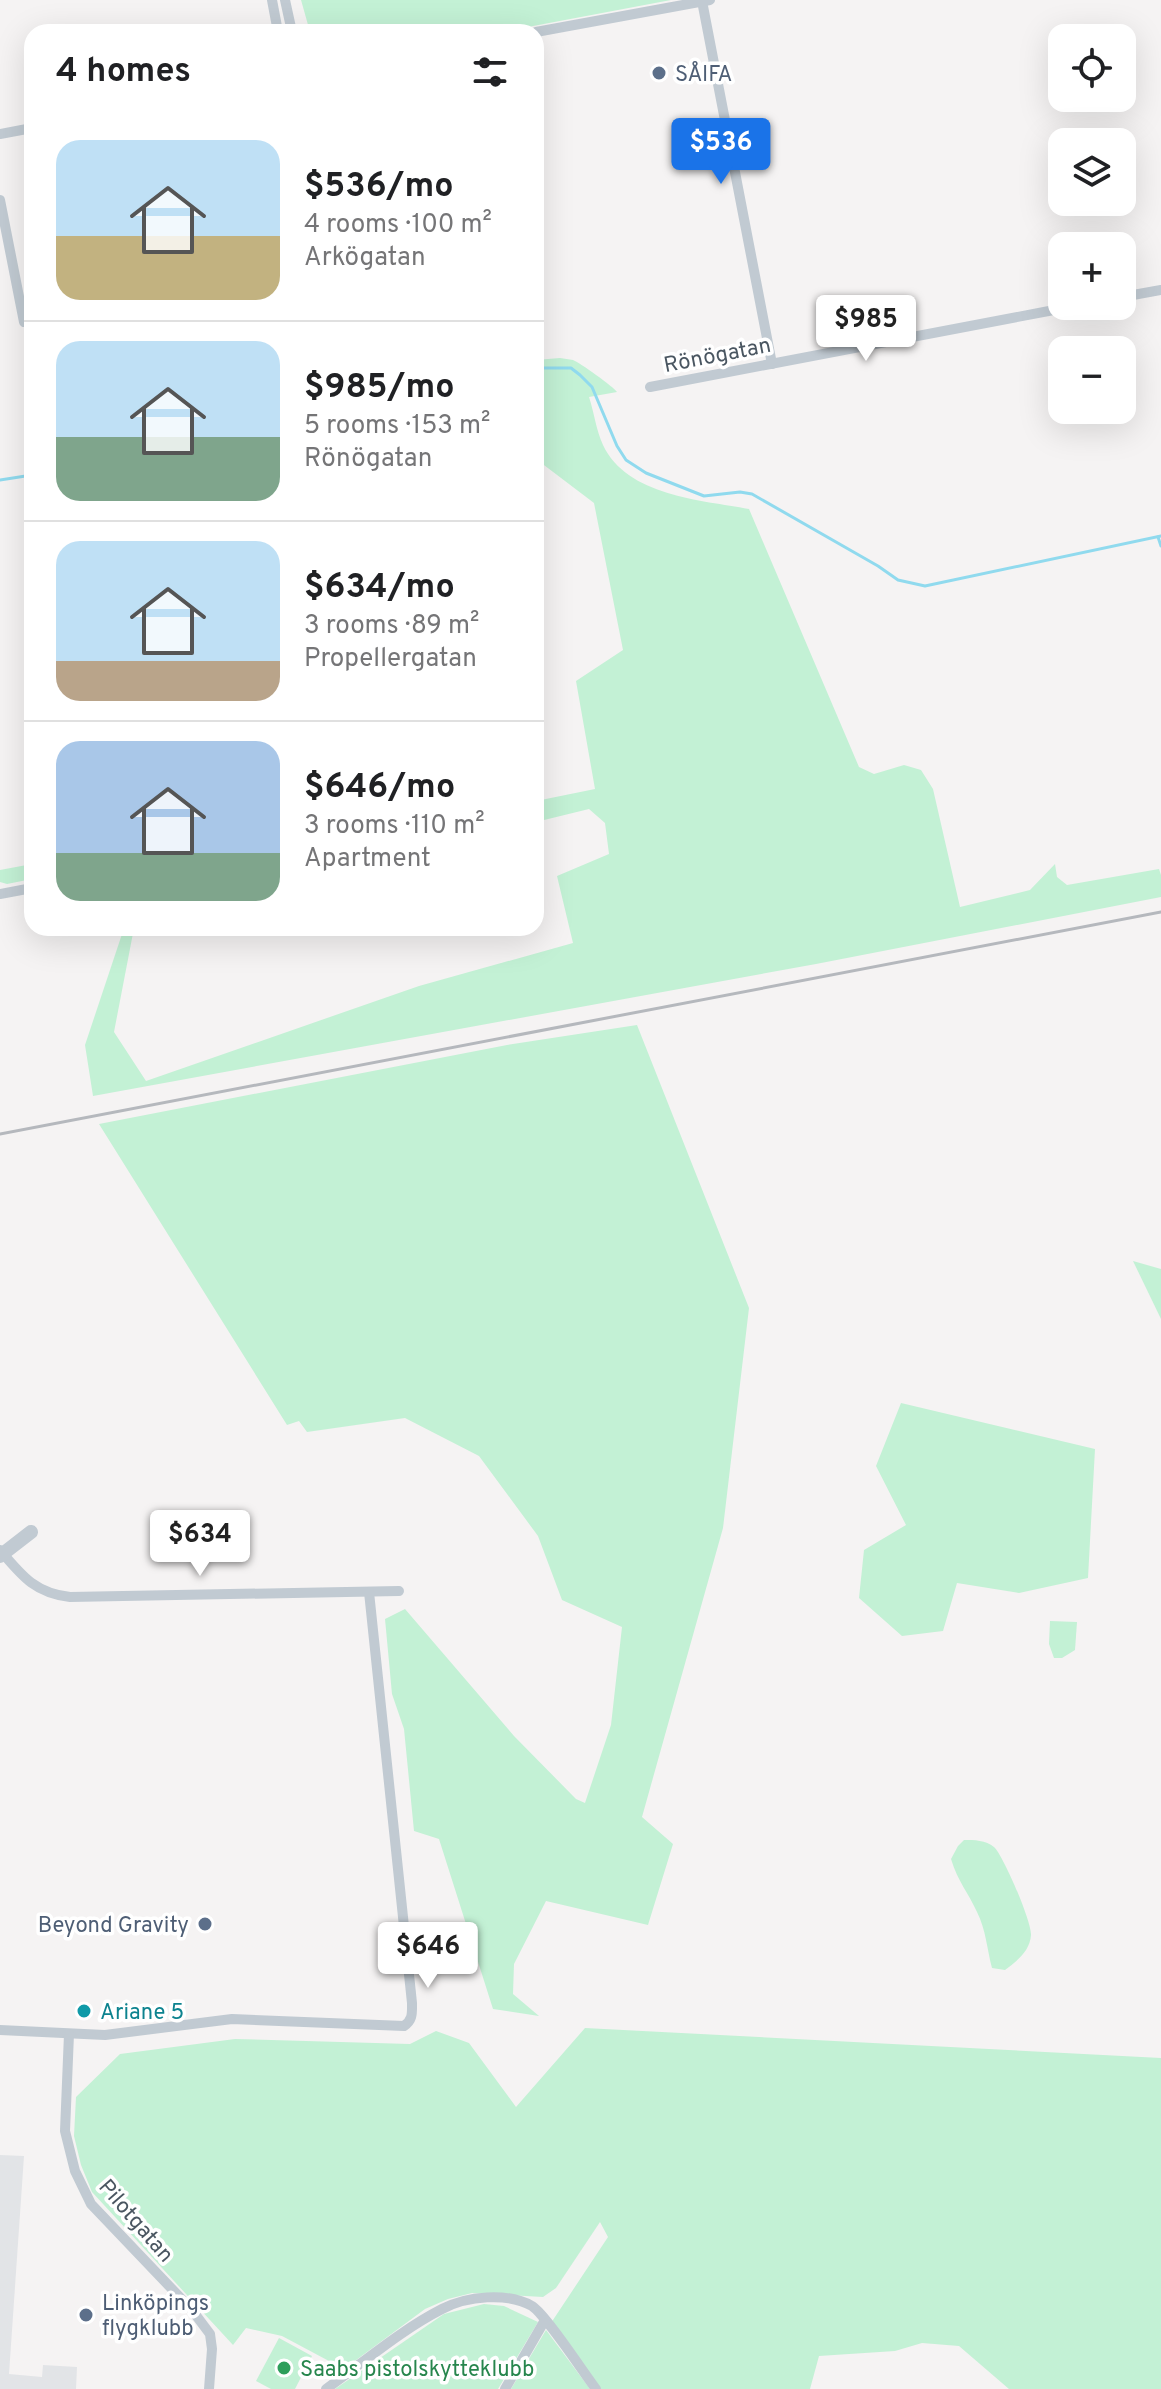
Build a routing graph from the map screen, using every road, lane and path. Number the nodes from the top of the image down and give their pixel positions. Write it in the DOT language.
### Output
graph roads {
  1 [pos="272,0"];
  2 [pos="285,0"];
  3 [pos="706,1"];
  4 [pos="276,24"];
  5 [pos="290,24"];
  6 [pos="544,31"];
  7 [pos="24,130"];
  8 [pos="0,134"];
  9 [pos="0,200"];
  10 [pos="1161,290"];
  11 [pos="1136,294"];
  12 [pos="1048,311"];
  13 [pos="24,322"];
  14 [pos="772,364"];
  15 [pos="650,387"];
  16 [pos="24,890"];
  17 [pos="0,894"];
  18 [pos="31,1532"];
  19 [pos="1,1553"];
  20 [pos="399,1591"];
  21 [pos="369,1592"];
  22 [pos="0,2030"];
  23 [pos="69,2034"];
  24 [pos="545,2320"];
  25 [pos="209,2389"];
  26 [pos="326,2389"];
  27 [pos="505,2389"];
  28 [pos="596,2389"];
  1 -- 4 [label="street"];
  2 -- 5 [label="street"];
  3 -- 6 [label="street"];
  3 -- 14 [label="street"];
  7 -- 8 [label="street"];
  9 -- 13 [label="street"];
  10 -- 11 [label="street"];
  12 -- 14 [label="street, Rönögatan"];
  14 -- 15 [label="street, Rönögatan"];
  16 -- 17 [label="street"];
  18 -- 19 [label="street"];
  19 -- 21 [label="street"];
  20 -- 21 [label="street"];
  21 -- 23 [label="street"];
  22 -- 23 [label="street"];
  23 -- 25 [label="street, Pilotgatan"];
  24 -- 26 [label="street"];
  24 -- 27 [label="street"];
  24 -- 28 [label="street"];
}
